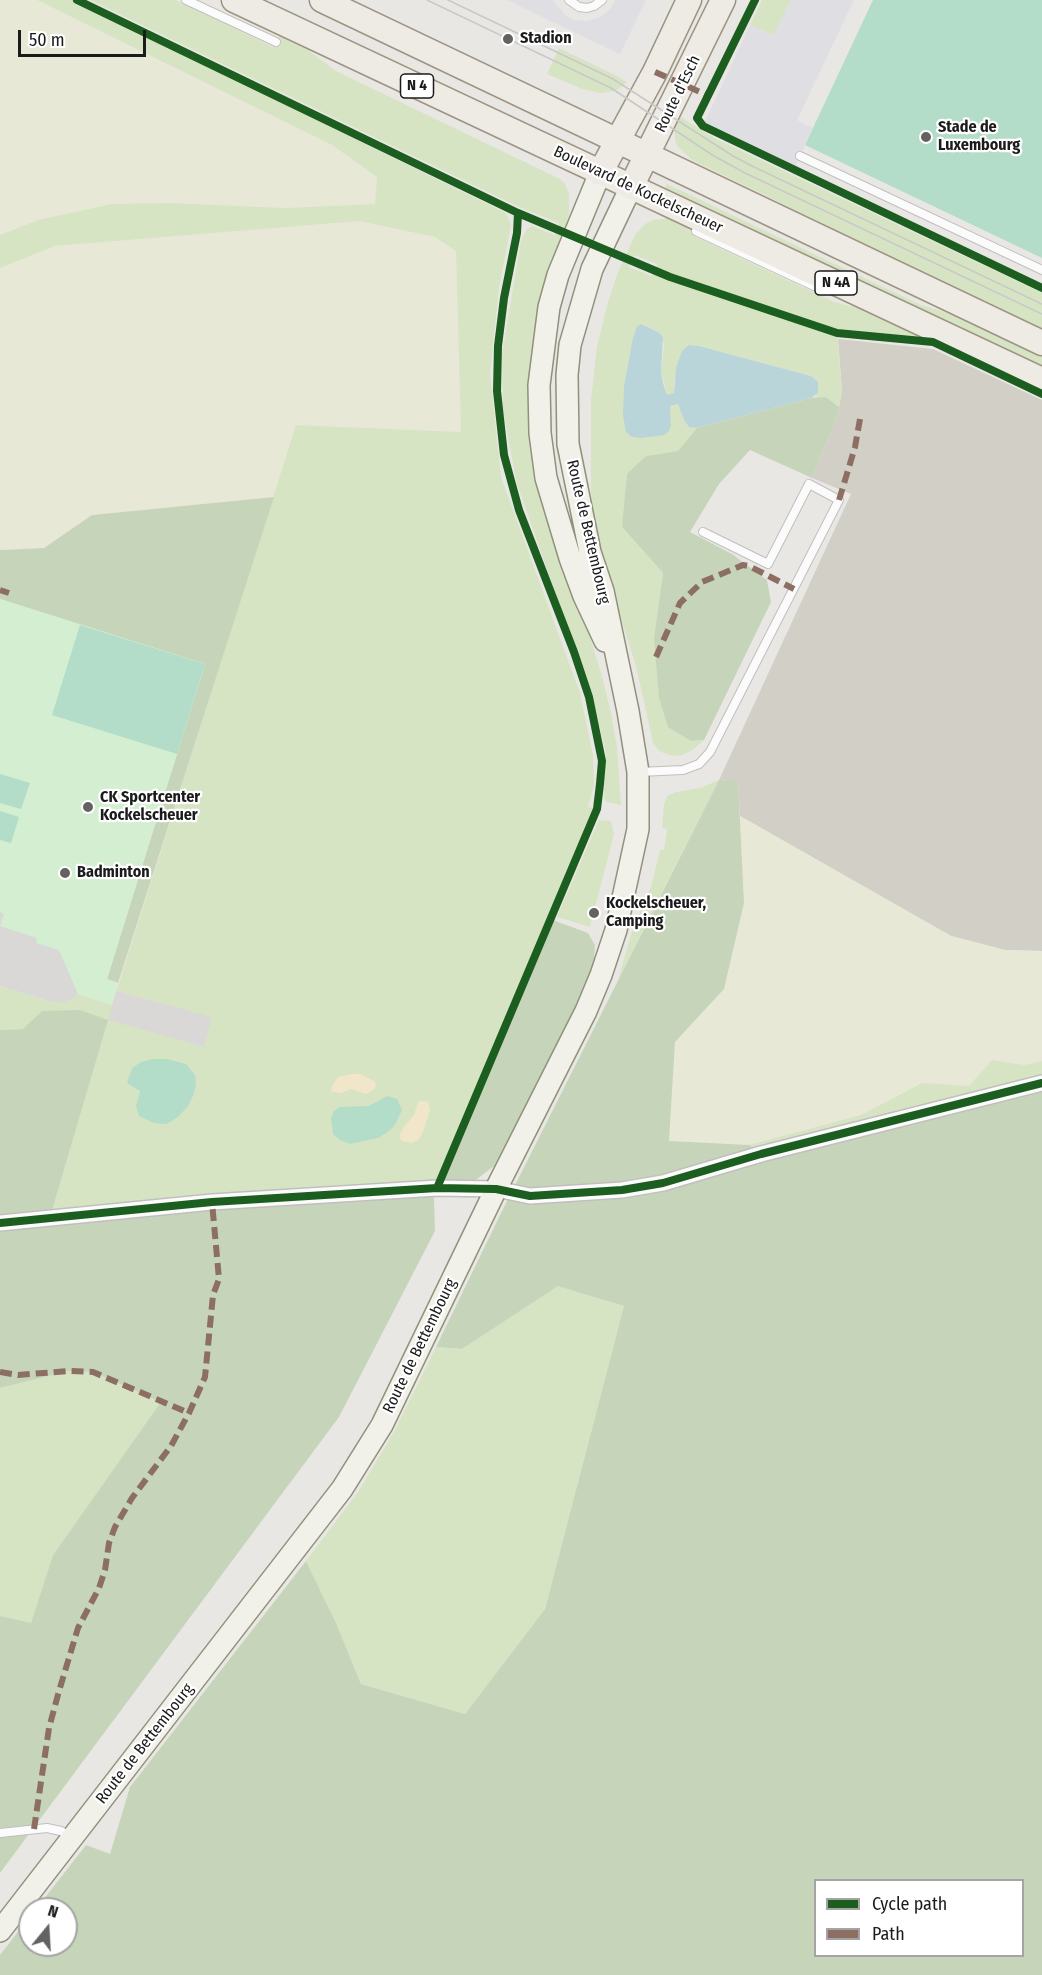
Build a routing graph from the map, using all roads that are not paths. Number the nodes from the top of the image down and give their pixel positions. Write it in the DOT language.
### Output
graph roads {
  1 [pos="186,0"];
  2 [pos="234,0"];
  3 [pos="322,0"];
  4 [pos="569,0"];
  5 [pos="602,0"];
  6 [pos="689,0"];
  7 [pos="723,0"];
  8 [pos="276,42"];
  9 [pos="616,141"];
  10 [pos="647,156"];
  11 [pos="800,156"];
  12 [pos="600,173"];
  13 [pos="631,187"];
  14 [pos="696,231"];
  15 [pos="1042,270"];
  16 [pos="883,305"];
  17 [pos="1042,343"];
  18 [pos="1042,380"];
  19 [pos="703,532"];
  20 [pos="619,672"];
  21 [pos="638,772"];
  22 [pos="1042,1083"];
  23 [pos="496,1189"];
  24 [pos="0,1223"];
  25 [pos="0,1833"];
  26 [pos="72,1838"];
  27 [pos="0,1931"];
  1 -- 8 [label="lane"];
  2 -- 12 [label="main road, Boulevard de Kockelscheuer / N 4"];
  3 -- 9 [label="main road, Boulevard de Kockelscheuer / N 4"];
  4 -- 5 [label="lane"];
  6 -- 9 [label="main road, Route d'Esch"];
  7 -- 10 [label="main road, Route d'Esch"];
  9 -- 10 [label="main road, Boulevard de Kockelscheuer / N 4"];
  9 -- 12 [label="main road, Route d'Esch"];
  10 -- 13 [label="main road, Route d'Esch"];
  10 -- 17 [label="main road, Boulevard de Kockelscheuer / N 4A"];
  11 -- 15 [label="lane"];
  12 -- 13 [label="main road, Boulevard de Kockelscheuer / N 4"];
  12 -- 20 [label="main road, Route de Bettembourg"];
  13 -- 16 [label="main road, Boulevard de Kockelscheuer / N 4A"];
  13 -- 20 [label="main road, Route de Bettembourg"];
  14 -- 16 [label="lane"];
  16 -- 18 [label="main road, Boulevard de Kockelscheuer / N 4A"];
  19 -- 21 [label="lane"];
  20 -- 21 [label="main road, Route de Bettembourg"];
  21 -- 23 [label="main road, Route de Bettembourg"];
  22 -- 23 [label="street"];
  23 -- 24 [label="street"];
  23 -- 26 [label="main road, Route de Bettembourg"];
  25 -- 26 [label="lane"];
  26 -- 27 [label="main road, Route de Bettembourg"];
}
